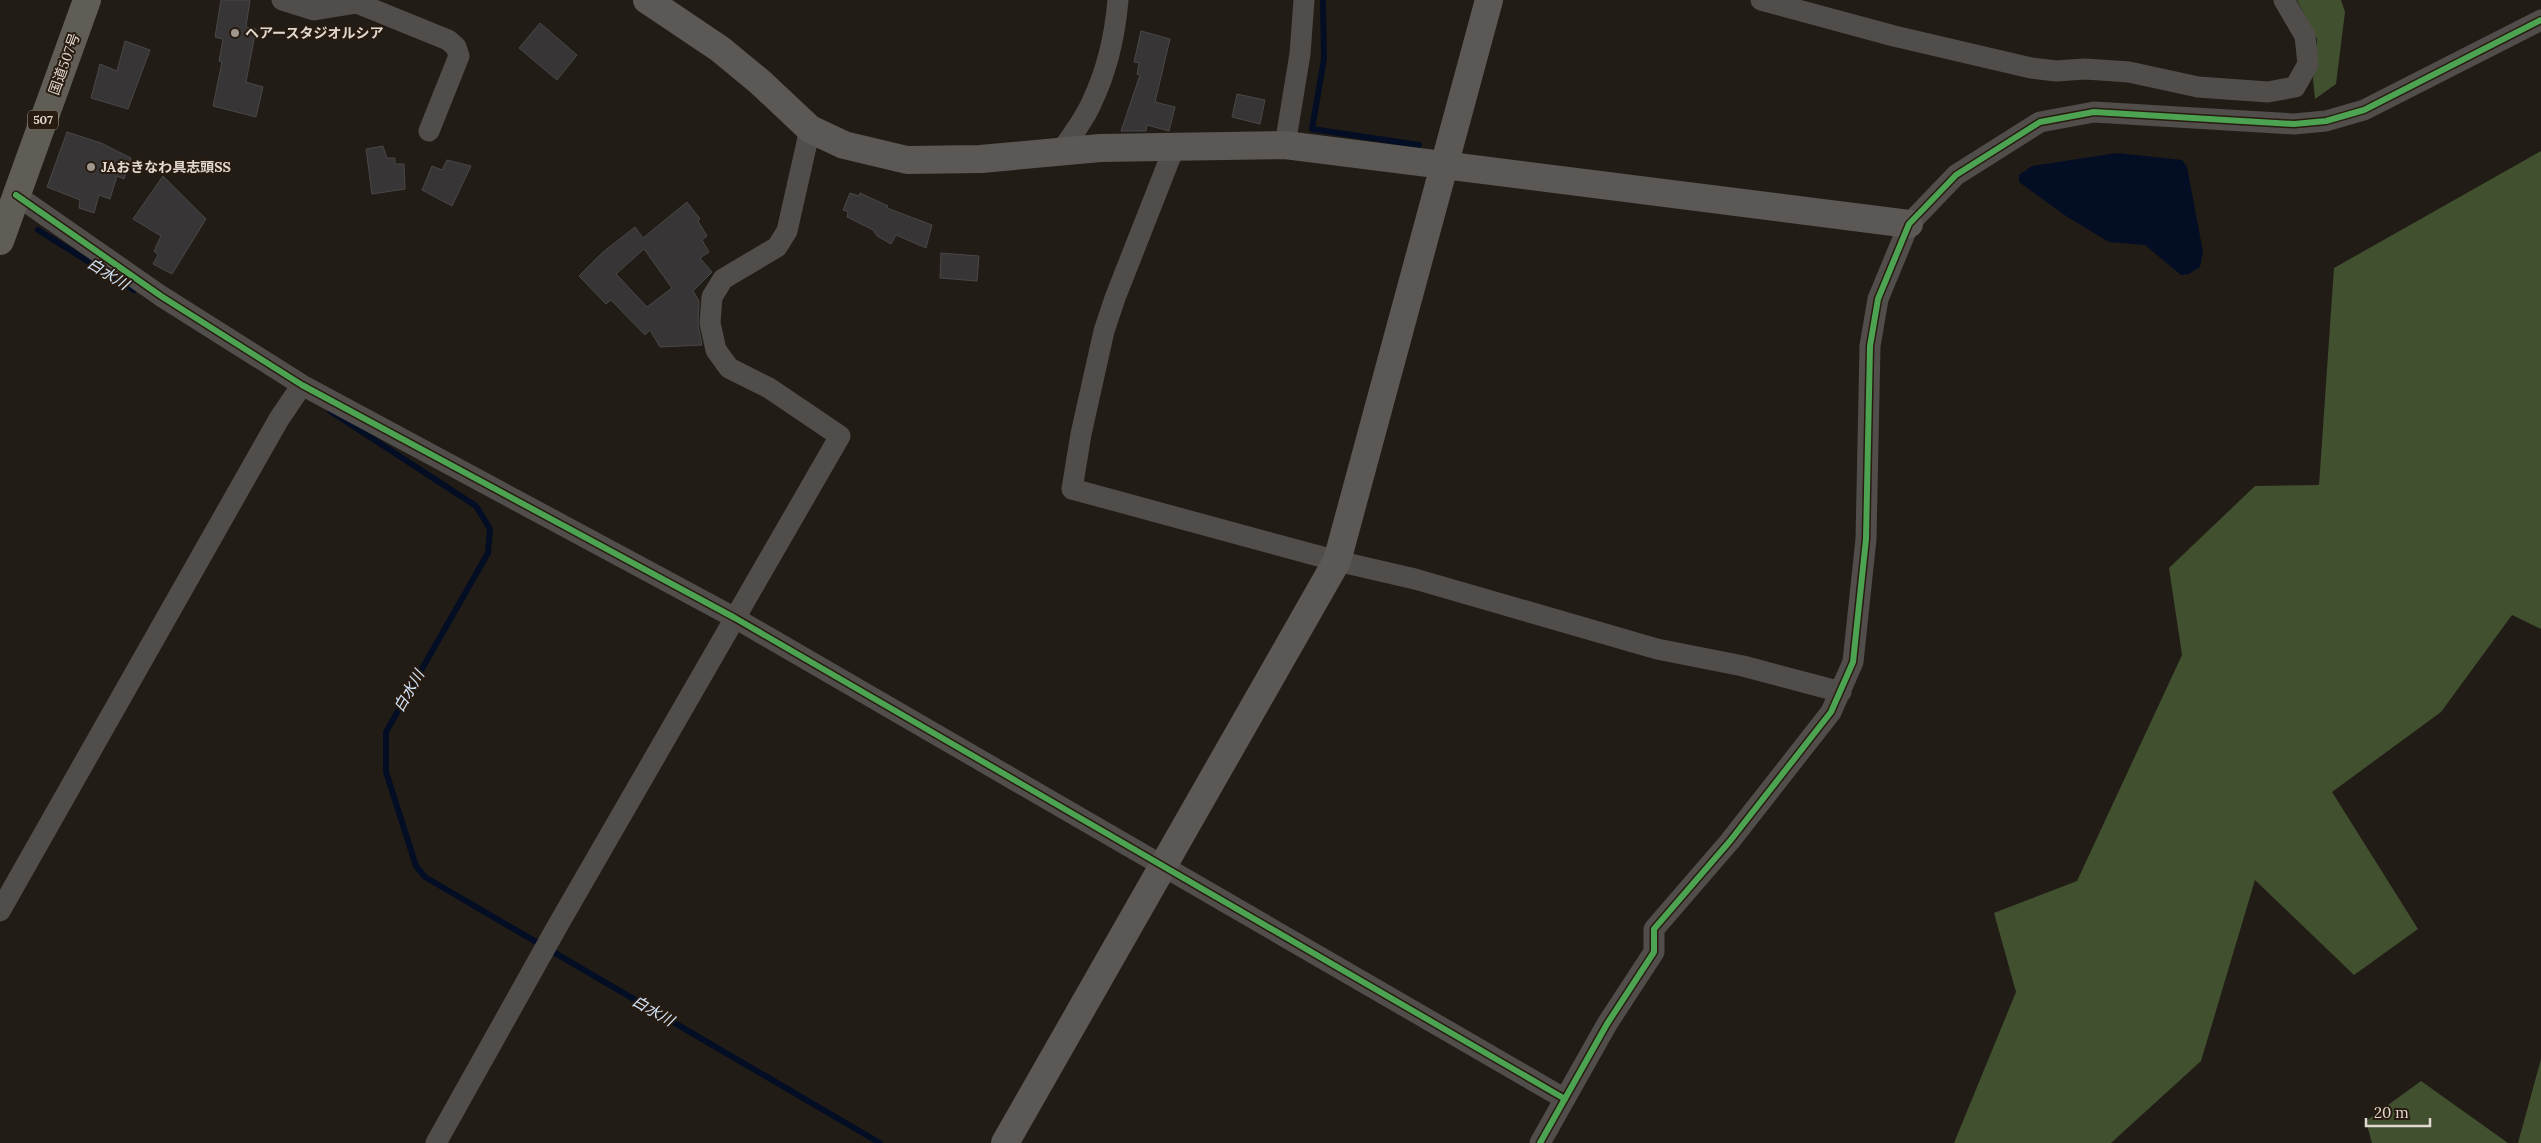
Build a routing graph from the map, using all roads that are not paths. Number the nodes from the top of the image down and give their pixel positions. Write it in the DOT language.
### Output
graph roads {
  1 [pos="87,0"];
  2 [pos="282,0"];
  3 [pos="647,0"];
  4 [pos="1118,0"];
  5 [pos="1304,0"];
  6 [pos="1489,0"];
  7 [pos="1761,0"];
  8 [pos="2284,0"];
  9 [pos="2541,20"];
  10 [pos="810,129"];
  11 [pos="429,131"];
  12 [pos="1285,145"];
  13 [pos="1174,148"];
  14 [pos="1062,150"];
  15 [pos="1445,166"];
  16 [pos="16,195"];
  17 [pos="1909,224"];
  18 [pos="0,241"];
  19 [pos="302,385"];
  20 [pos="1337,561"];
  21 [pos="735,618"];
  22 [pos="1841,692"];
  23 [pos="1164,866"];
  24 [pos="0,912"];
  25 [pos="1565,1099"];
  26 [pos="436,1143"];
  27 [pos="1005,1143"];
  28 [pos="1540,1143"];
  1 -- 16 [label="highway, 国道507号 / 507"];
  2 -- 11 [label="street"];
  3 -- 10 [label="street"];
  4 -- 14 [label="street"];
  5 -- 12 [label="street"];
  6 -- 15 [label="street"];
  7 -- 8 [label="street"];
  9 -- 17 [label="street"];
  10 -- 14 [label="street"];
  10 -- 21 [label="street"];
  12 -- 13 [label="street"];
  12 -- 15 [label="street"];
  13 -- 14 [label="street"];
  13 -- 20 [label="street"];
  15 -- 17 [label="street"];
  15 -- 20 [label="street"];
  16 -- 18 [label="highway, 国道507号 / 507"];
  16 -- 19 [label="street"];
  17 -- 22 [label="street"];
  19 -- 21 [label="street"];
  19 -- 24 [label="street"];
  20 -- 22 [label="street"];
  20 -- 23 [label="street"];
  21 -- 23 [label="street"];
  21 -- 26 [label="street"];
  22 -- 25 [label="street"];
  23 -- 25 [label="street"];
  23 -- 27 [label="street"];
  25 -- 28 [label="street"];
}
